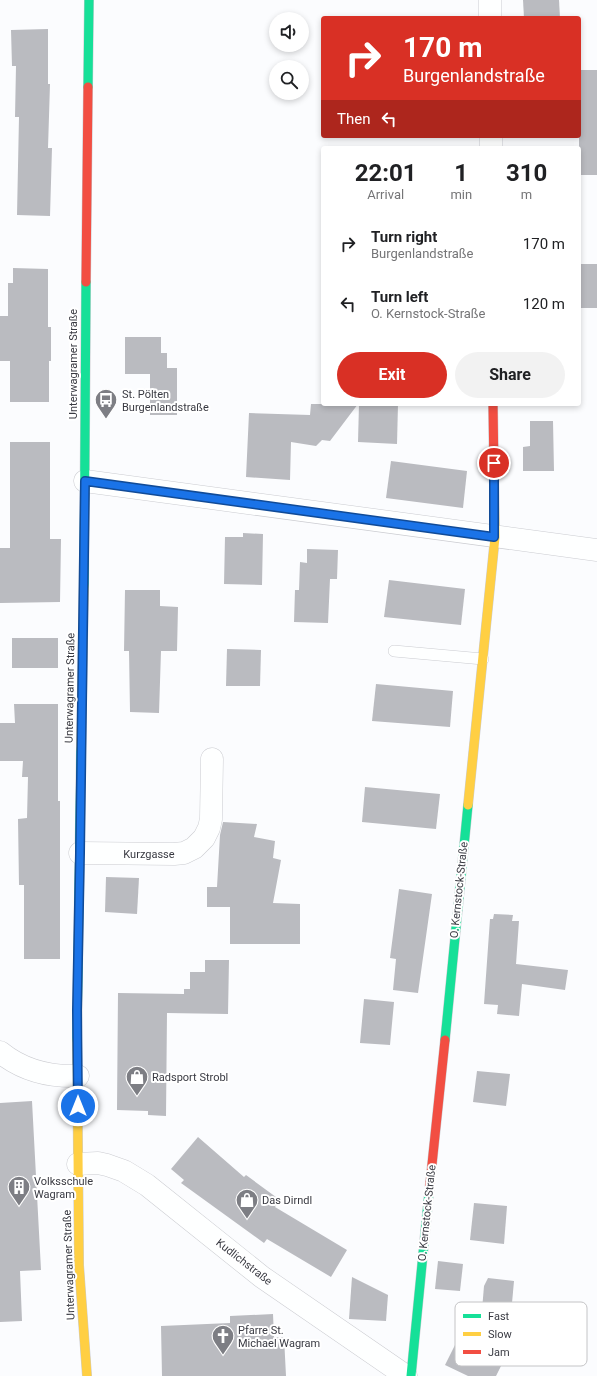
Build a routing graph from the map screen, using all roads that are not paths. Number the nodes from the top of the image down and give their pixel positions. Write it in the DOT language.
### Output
graph roads {
  1 [pos="89,0"];
  2 [pos="490,0"];
  3 [pos="490,16"];
  4 [pos="493,406"];
  5 [pos="85,481"];
  6 [pos="494,537"];
  7 [pos="597,550"];
  8 [pos="394,651"];
  9 [pos="482,658"];
  10 [pos="212,759"];
  11 [pos="80,853"];
  12 [pos="0,1052"];
  13 [pos="78,1076"];
  14 [pos="78,1164"];
  15 [pos="86,1376"];
  16 [pos="406,1376"];
  17 [pos="411,1376"];
  1 -- 5 [label="street, Unterwagramer Straße"];
  2 -- 3 [label="street"];
  4 -- 6 [label="street, O. Kernstock-Straße"];
  5 -- 6 [label="street"];
  5 -- 11 [label="street, Unterwagramer Straße"];
  6 -- 7 [label="street"];
  6 -- 9 [label="street, O. Kernstock-Straße"];
  8 -- 9 [label="lane"];
  9 -- 17 [label="street, O. Kernstock-Straße"];
  10 -- 11 [label="street, Kurzgasse"];
  11 -- 13 [label="street, Unterwagramer Straße"];
  12 -- 13 [label="street"];
  13 -- 14 [label="street, Unterwagramer Straße"];
  14 -- 15 [label="street, Unterwagramer Straße"];
  14 -- 16 [label="street, Kudlichstraße"];
}
